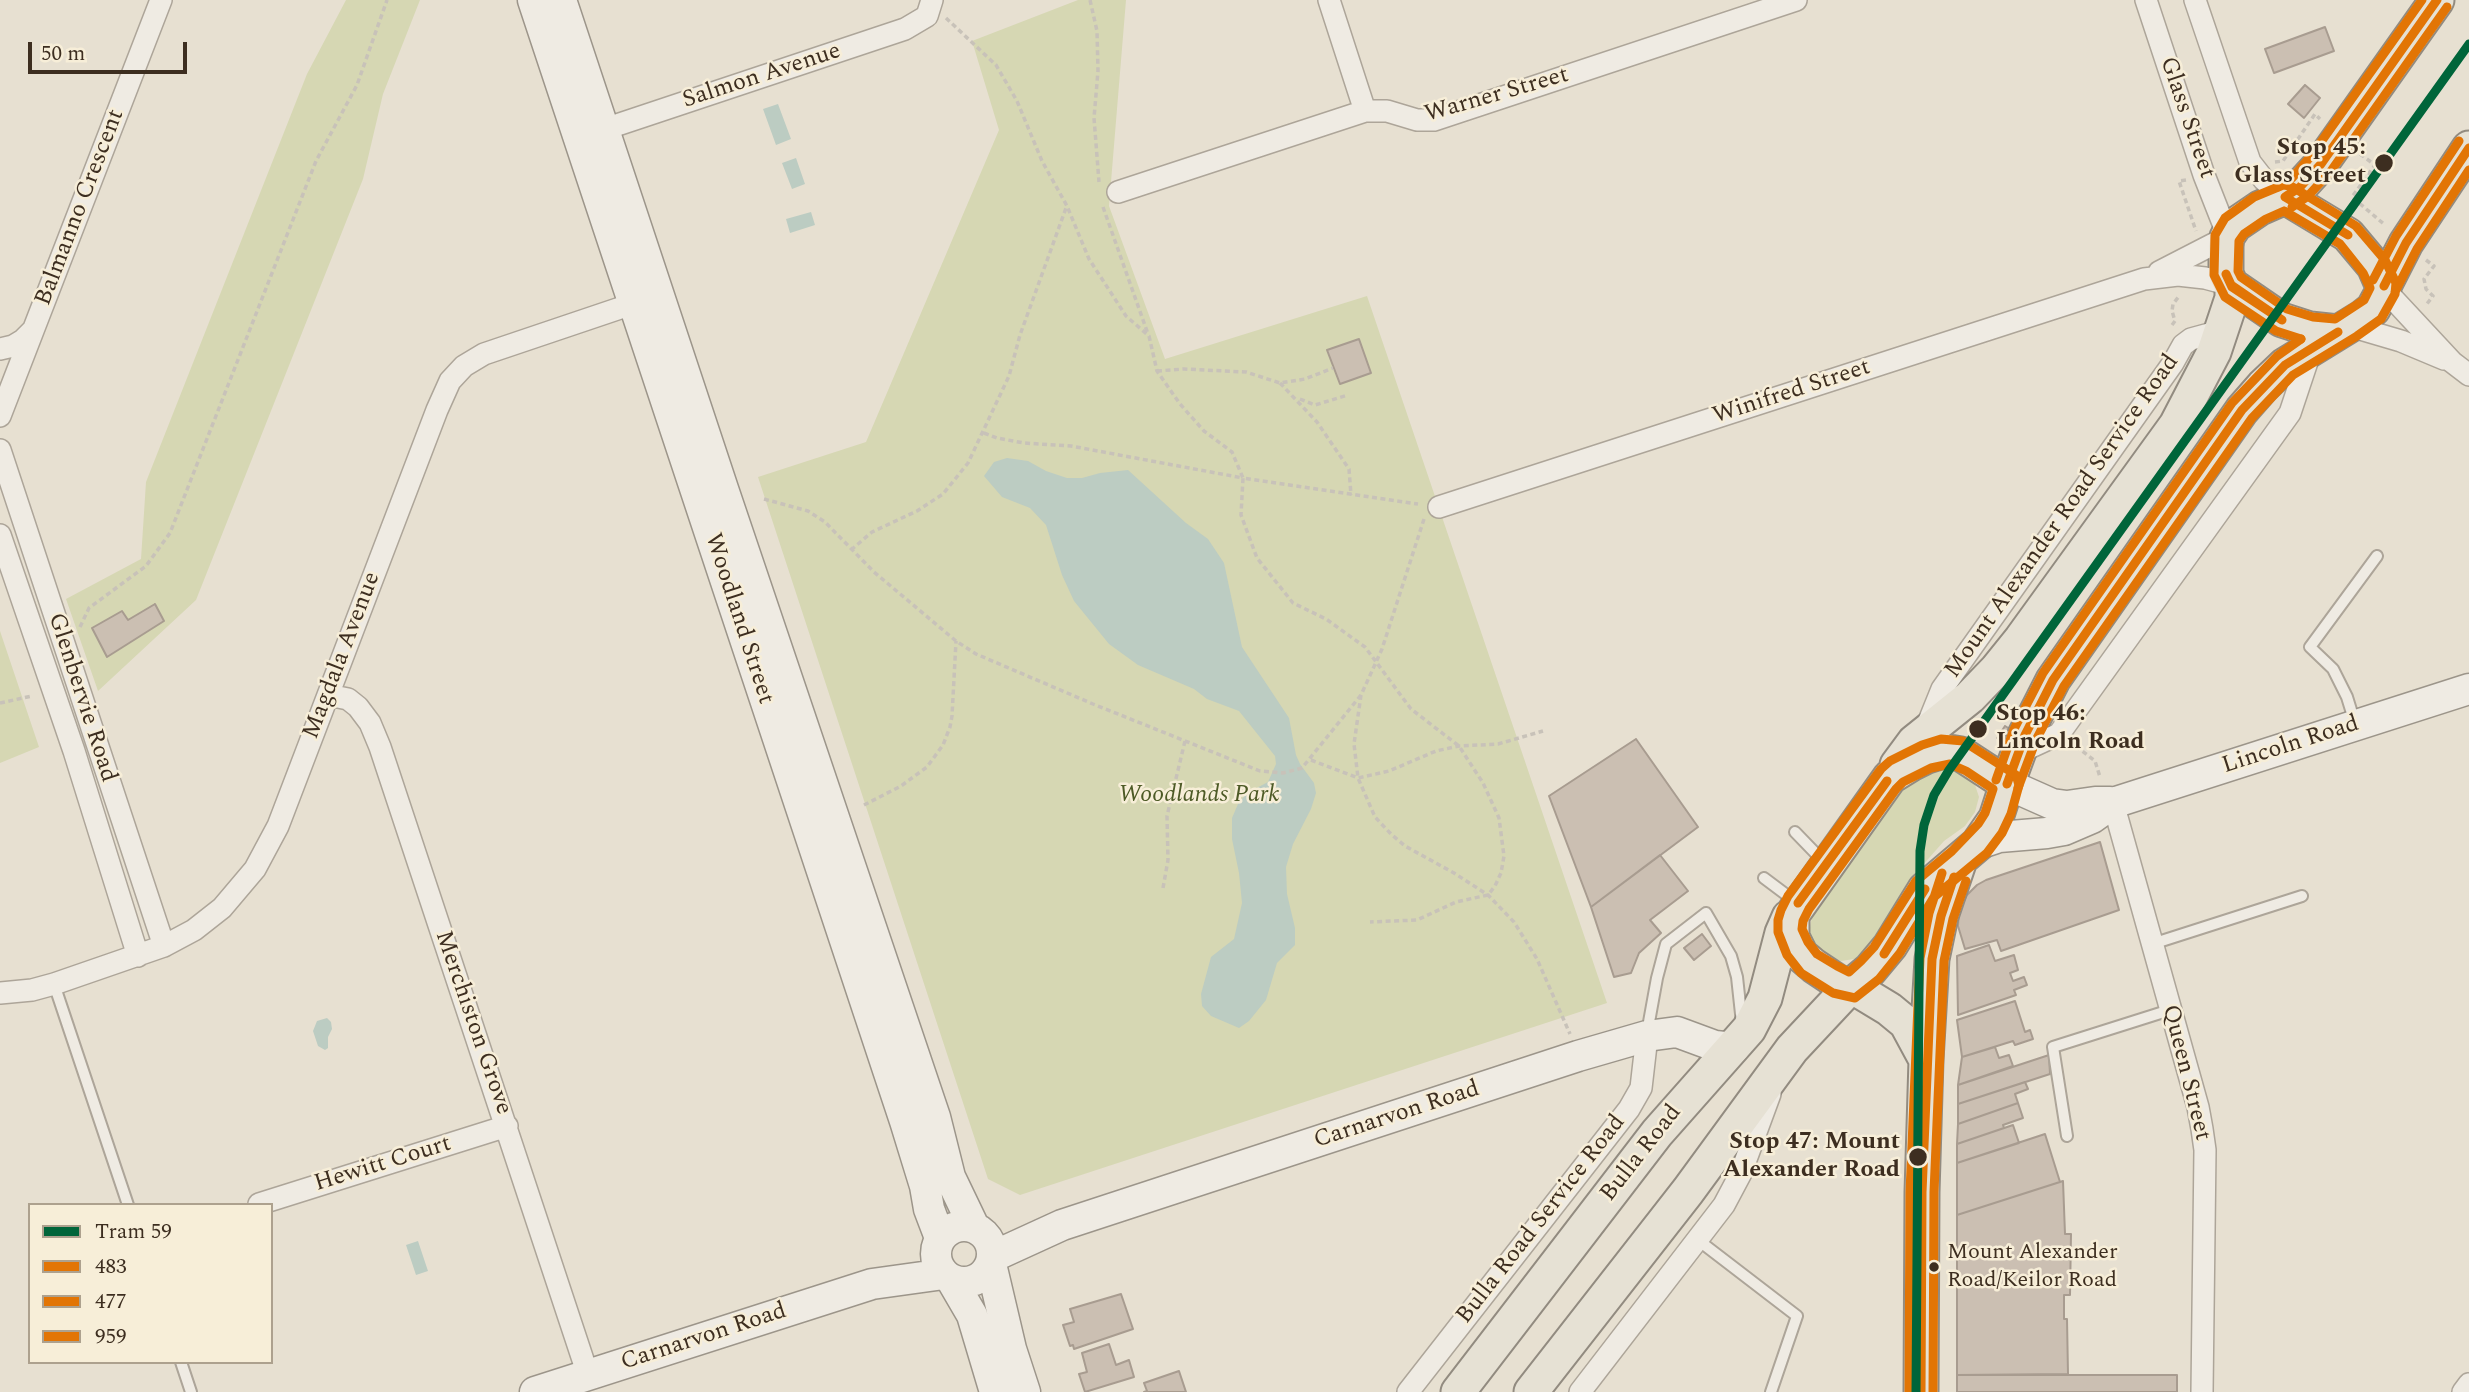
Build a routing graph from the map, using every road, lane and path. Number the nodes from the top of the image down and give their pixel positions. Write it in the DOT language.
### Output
graph roads {
  1 [pos="161,0"];
  2 [pos="387,0"];
  3 [pos="533,0"];
  4 [pos="561,0"];
  5 [pos="1090,0"];
  6 [pos="1329,0"];
  7 [pos="1796,0"];
  8 [pos="2146,0"];
  9 [pos="2194,0"];
  10 [pos="2437,0"];
  11 [pos="932,2"];
  12 [pos="1740,9"];
  13 [pos="1365,111"];
  14 [pos="591,134"];
  15 [pos="2469,148"];
  16 [pos="1106,193"];
  17 [pos="2284,197"];
  18 [pos="1067,206"];
  19 [pos="2228,236"];
  20 [pos="2144,279"];
  21 [pos="2231,286"];
  22 [pos="2384,288"];
  23 [pos="645,300"];
  24 [pos="33,330"];
  25 [pos="2333,335"];
  26 [pos="1149,337"];
  27 [pos="0,349"];
  28 [pos="1333,368"];
  29 [pos="2461,368"];
  30 [pos="1157,371"];
  31 [pos="1280,383"];
  32 [pos="1348,395"];
  33 [pos="1297,398"];
  34 [pos="0,416"];
  35 [pos="984,433"];
  36 [pos="0,450"];
  37 [pos="1243,478"];
  38 [pos="7,492"];
  39 [pos="1351,495"];
  40 [pos="764,499"];
  41 [pos="1439,507"];
  42 [pos="0,535"];
  43 [pos="851,550"];
  44 [pos="2378,556"];
  45 [pos="956,641"];
  46 [pos="66,653"];
  47 [pos="1376,661"];
  48 [pos="52,689"];
  49 [pos="2469,689"];
  50 [pos="328,695"];
  51 [pos="1362,695"];
  52 [pos="0,703"];
  53 [pos="2356,725"];
  54 [pos="1543,731"];
  55 [pos="1185,741"];
  56 [pos="96,743"];
  57 [pos="1459,746"];
  58 [pos="74,751"];
  59 [pos="1311,760"];
  60 [pos="2013,768"];
  61 [pos="1358,778"];
  62 [pos="1887,781"];
  63 [pos="2113,803"];
  64 [pos="864,805"];
  65 [pos="1795,832"];
  66 [pos="1969,852"];
  67 [pos="1826,865"];
  68 [pos="1765,878"];
  69 [pos="1163,888"];
  70 [pos="1488,895"];
  71 [pos="2302,896"];
  72 [pos="1798,903"];
  73 [pos="1370,922"];
  74 [pos="2152,944"];
  75 [pos="164,946"];
  76 [pos="864,951"];
  77 [pos="138,956"];
  78 [pos="54,984"];
  79 [pos="1851,986"];
  80 [pos="0,993"];
  81 [pos="2170,1010"];
  82 [pos="1647,1036"];
  83 [pos="1738,1043"];
  84 [pos="1578,1056"];
  85 [pos="1926,1060"];
  86 [pos="1782,1063"];
  87 [pos="507,1126"];
  88 [pos="2067,1136"];
  89 [pos="127,1203"];
  90 [pos="262,1203"];
  91 [pos="1698,1240"];
  92 [pos="986,1246"];
  93 [pos="943,1260"];
  94 [pos="182,1364"];
  95 [pos="588,1375"];
  96 [pos="2469,1384"];
  97 [pos="191,1392"];
  98 [pos="535,1392"];
  99 [pos="995,1392"];
  100 [pos="1026,1392"];
  101 [pos="1408,1392"];
  102 [pos="1458,1392"];
  103 [pos="1531,1392"];
  104 [pos="1580,1392"];
  105 [pos="1771,1392"];
  106 [pos="1921,1392"];
  107 [pos="2202,1392"];
  108 [pos="2463,1392"];
  1 -- 24 [label="street, Balmanno Crescent"];
  2 -- 46 [label="path"];
  3 -- 14 [label="main road, Woodland Street"];
  4 -- 14 [label="main road, Woodland Street"];
  5 -- 16 [label="path"];
  6 -- 13 [label="street"];
  7 -- 12 [label="street, Warner Street"];
  8 -- 19 [label="street, Glass Street"];
  9 -- 17 [label="street, Glass Street"];
  10 -- 17 [label="main road"];
  11 -- 14 [label="street, Salmon Avenue"];
  11 -- 18 [label="path"];
  12 -- 13 [label="street, Warner Street"];
  13 -- 16 [label="street, Warner Street"];
  14 -- 23 [label="main road, Woodland Street"];
  15 -- 22 [label="main road"];
  16 -- 26 [label="path"];
  17 -- 19 [label="main road"];
  17 -- 22 [label="main road"];
  18 -- 26 [label="path"];
  18 -- 35 [label="path"];
  19 -- 20 [label="street, Winifred Street"];
  19 -- 21 [label="main road"];
  20 -- 21 [label="street, Winifred Street"];
  20 -- 41 [label="street, Winifred Street"];
  21 -- 25 [label="main road"];
  21 -- 62 [label="main road, Bulla Road"];
  22 -- 25 [label="main road"];
  22 -- 29 [label="street"];
  23 -- 50 [label="street, Magdala Avenue"];
  23 -- 76 [label="main road, Woodland Street"];
  24 -- 27 [label="street"];
  24 -- 34 [label="street, Balmanno Crescent"];
  25 -- 29 [label="street"];
  25 -- 60 [label="main road"];
  26 -- 30 [label="path"];
  28 -- 31 [label="path"];
  30 -- 31 [label="path"];
  30 -- 37 [label="path"];
  31 -- 33 [label="path"];
  32 -- 33 [label="path"];
  33 -- 39 [label="path"];
  35 -- 37 [label="path"];
  35 -- 43 [label="path"];
  36 -- 38 [label="street, Glenbervie Road"];
  37 -- 39 [label="path"];
  37 -- 47 [label="path"];
  38 -- 46 [label="street, Glenbervie Road"];
  39 -- 41 [label="path"];
  40 -- 43 [label="path"];
  41 -- 47 [label="path"];
  42 -- 48 [label="street, Glenbervie Road"];
  43 -- 45 [label="path"];
  44 -- 53 [label="lane"];
  45 -- 55 [label="path"];
  45 -- 64 [label="path"];
  46 -- 56 [label="street, Glenbervie Road"];
  47 -- 51 [label="path"];
  47 -- 57 [label="path"];
  48 -- 52 [label="path"];
  48 -- 58 [label="street, Glenbervie Road"];
  49 -- 53 [label="main road, Lincoln Road"];
  50 -- 75 [label="street, Magdala Avenue"];
  50 -- 87 [label="street, Merchiston Grove"];
  51 -- 59 [label="path"];
  51 -- 61 [label="path"];
  53 -- 63 [label="main road, Lincoln Road"];
  54 -- 57 [label="path"];
  55 -- 59 [label="path"];
  55 -- 69 [label="path"];
  56 -- 58 [label="street"];
  56 -- 75 [label="street, Glenbervie Road"];
  57 -- 61 [label="path"];
  57 -- 70 [label="path"];
  58 -- 77 [label="street, Glenbervie Road"];
  59 -- 61 [label="path"];
  60 -- 62 [label="main road"];
  60 -- 63 [label="main road, Lincoln Road"];
  60 -- 66 [label="main road"];
  61 -- 70 [label="path"];
  62 -- 67 [label="main road, Bulla Road"];
  63 -- 66 [label="main road, Lincoln Road"];
  63 -- 74 [label="street, Queen Street"];
  65 -- 67 [label="lane"];
  66 -- 79 [label="main road"];
  66 -- 85 [label="main road"];
  67 -- 72 [label="main road, Bulla Road"];
  68 -- 72 [label="lane"];
  70 -- 73 [label="path"];
  70 -- 84 [label="path"];
  71 -- 74 [label="lane"];
  72 -- 79 [label="main road"];
  72 -- 83 [label="main road, Bulla Road"];
  74 -- 81 [label="street, Queen Street"];
  75 -- 77 [label="street, Magdala Avenue"];
  76 -- 92 [label="main road, Woodland Street"];
  76 -- 93 [label="main road, Woodland Street"];
  77 -- 78 [label="street, Magdala Avenue"];
  78 -- 80 [label="street, Magdala Avenue"];
  78 -- 89 [label="lane"];
  79 -- 85 [label="main road"];
  79 -- 86 [label="main road"];
  81 -- 88 [label="lane"];
  81 -- 107 [label="street, Queen Street"];
  82 -- 83 [label="main road, Carnarvon Road"];
  82 -- 83 [label="lane"];
  82 -- 84 [label="main road, Carnarvon Road"];
  82 -- 101 [label="street, Bulla Road Service Road"];
  83 -- 102 [label="main road, Bulla Road"];
  84 -- 92 [label="main road, Carnarvon Road"];
  85 -- 106 [label="main road"];
  86 -- 91 [label="street"];
  86 -- 103 [label="main road"];
  87 -- 90 [label="street, Hewitt Court"];
  87 -- 95 [label="street, Merchiston Grove"];
  91 -- 104 [label="street"];
  91 -- 105 [label="lane"];
  92 -- 93 [label="main road, Carnarvon Road"];
  92 -- 93 [label="main road"];
  92 -- 100 [label="main road, Woodland Street"];
  93 -- 95 [label="main road, Carnarvon Road"];
  93 -- 99 [label="main road, Woodland Street"];
  94 -- 97 [label="lane"];
  95 -- 98 [label="main road, Carnarvon Road"];
  96 -- 108 [label="street"];
}
